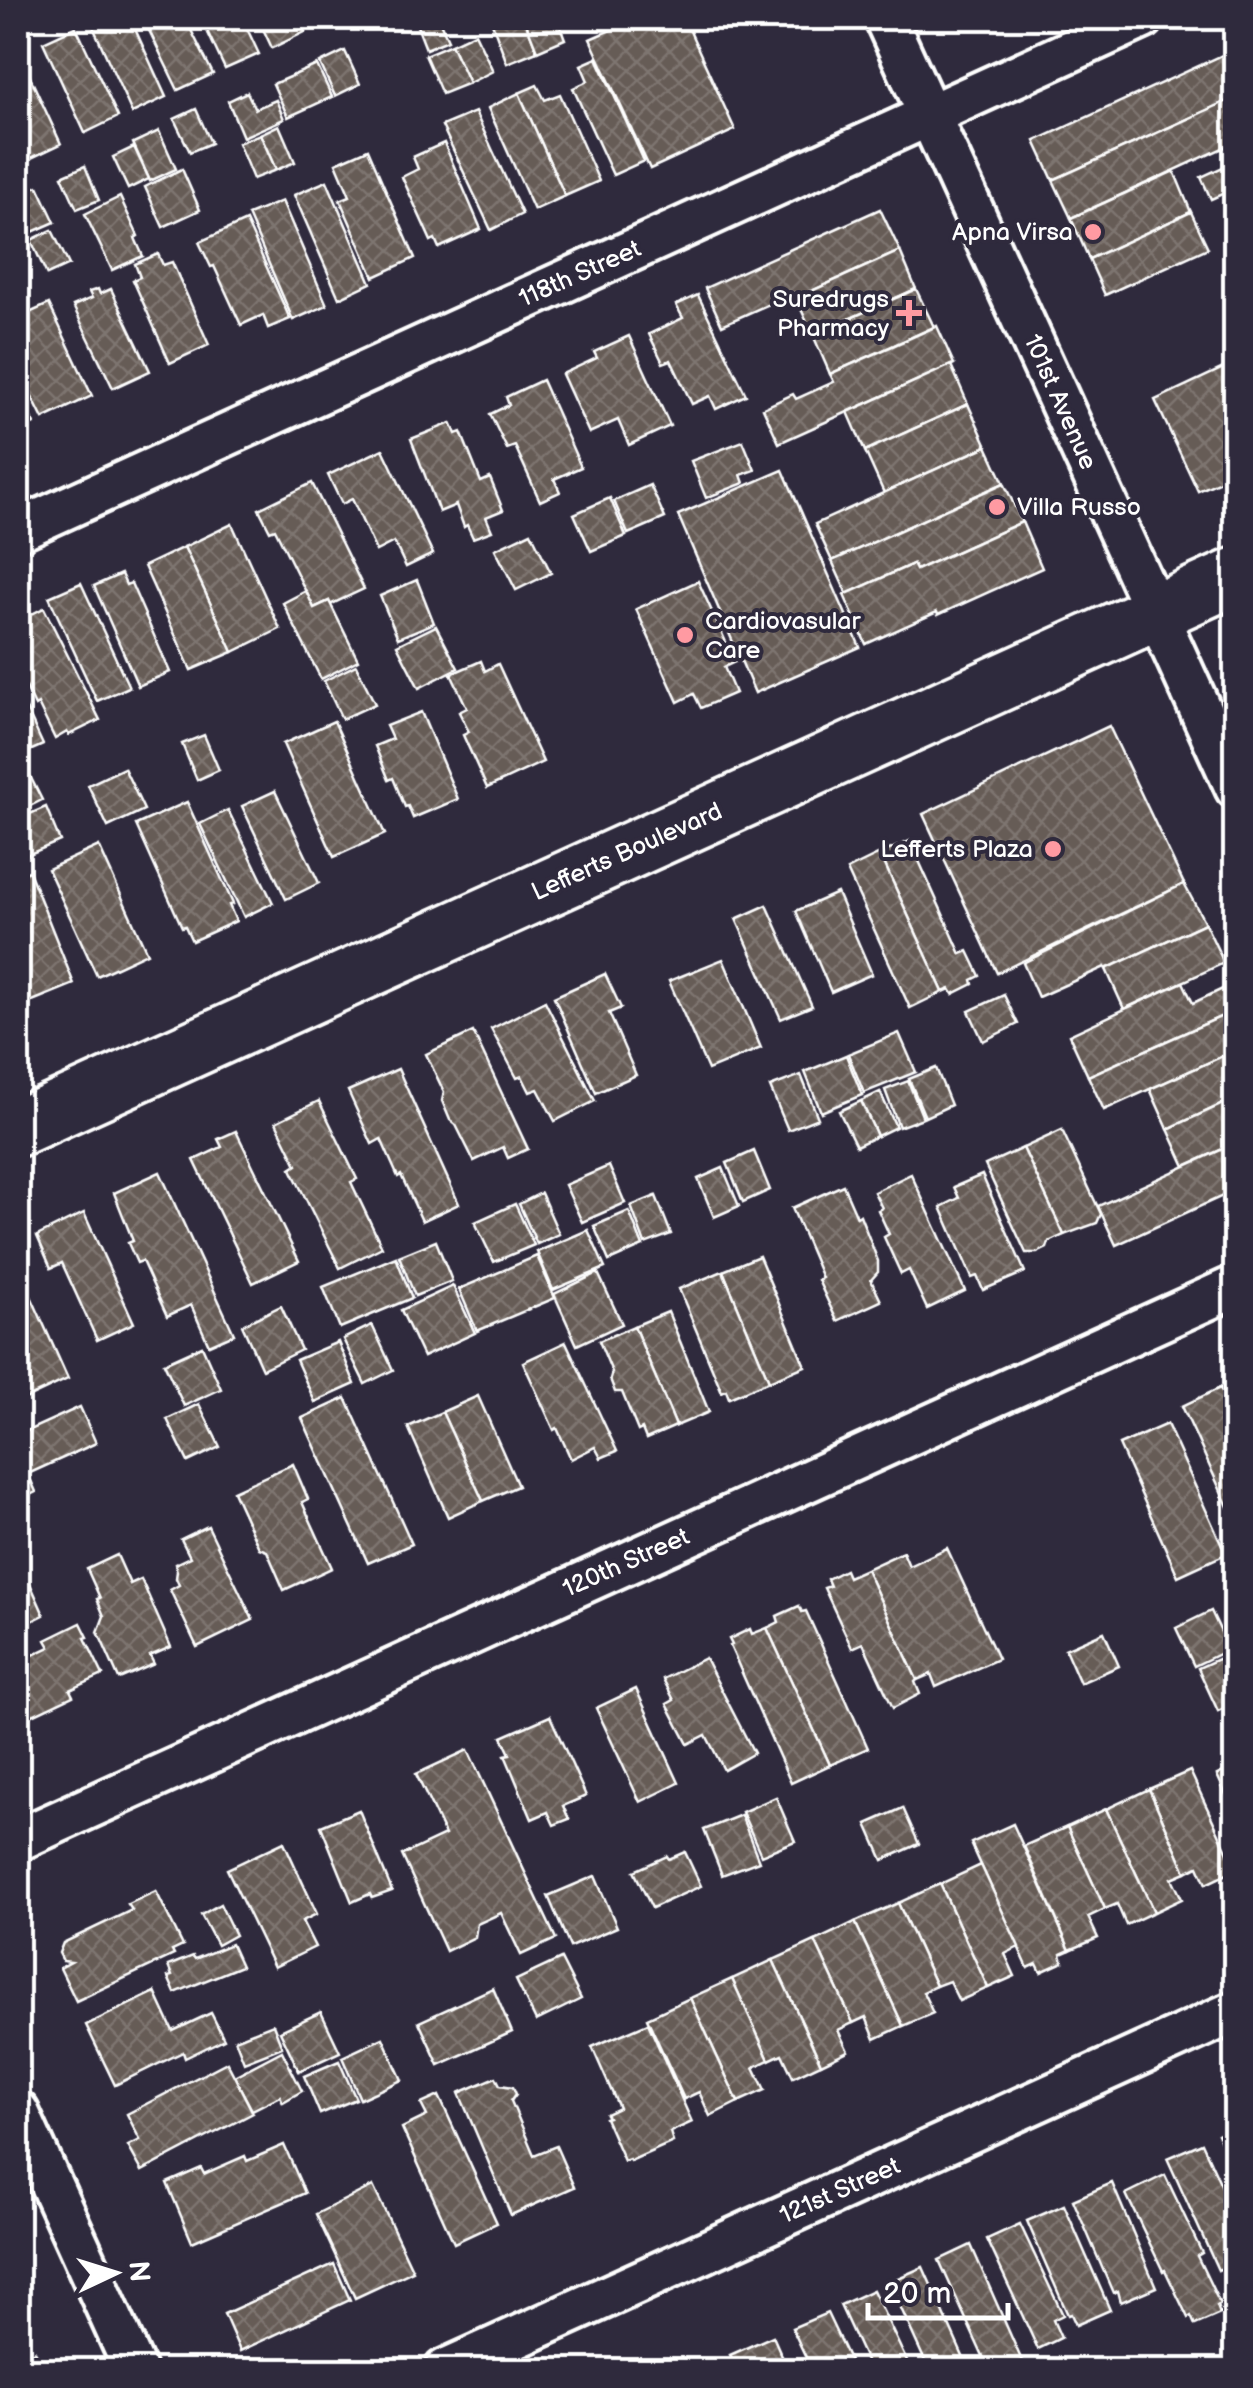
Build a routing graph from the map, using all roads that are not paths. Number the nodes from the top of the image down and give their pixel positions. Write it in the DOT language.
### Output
graph roads {
  1 [pos="885,18"];
  2 [pos="1143,18"];
  3 [pos="930,115"];
  4 [pos="18,530"];
  5 [pos="1236,576"];
  6 [pos="1156,612"];
  7 [pos="1236,788"];
  8 [pos="18,1128"];
  9 [pos="1236,1286"];
  10 [pos="18,1840"];
  11 [pos="1236,2010"];
  12 [pos="18,2112"];
  13 [pos="135,2370"];
  14 [pos="445,2370"];
  1 -- 3 [label="street, 101st Avenue"];
  2 -- 3 [label="street, 118th Street"];
  3 -- 4 [label="street, 118th Street"];
  3 -- 6 [label="street, 101st Avenue"];
  5 -- 6 [label="street, Lefferts Boulevard"];
  6 -- 7 [label="street, 101st Avenue"];
  6 -- 8 [label="street, Lefferts Boulevard"];
  9 -- 10 [label="street, 120th Street"];
  11 -- 14 [label="street, 121st Street"];
  12 -- 13 [label="street"];
}
